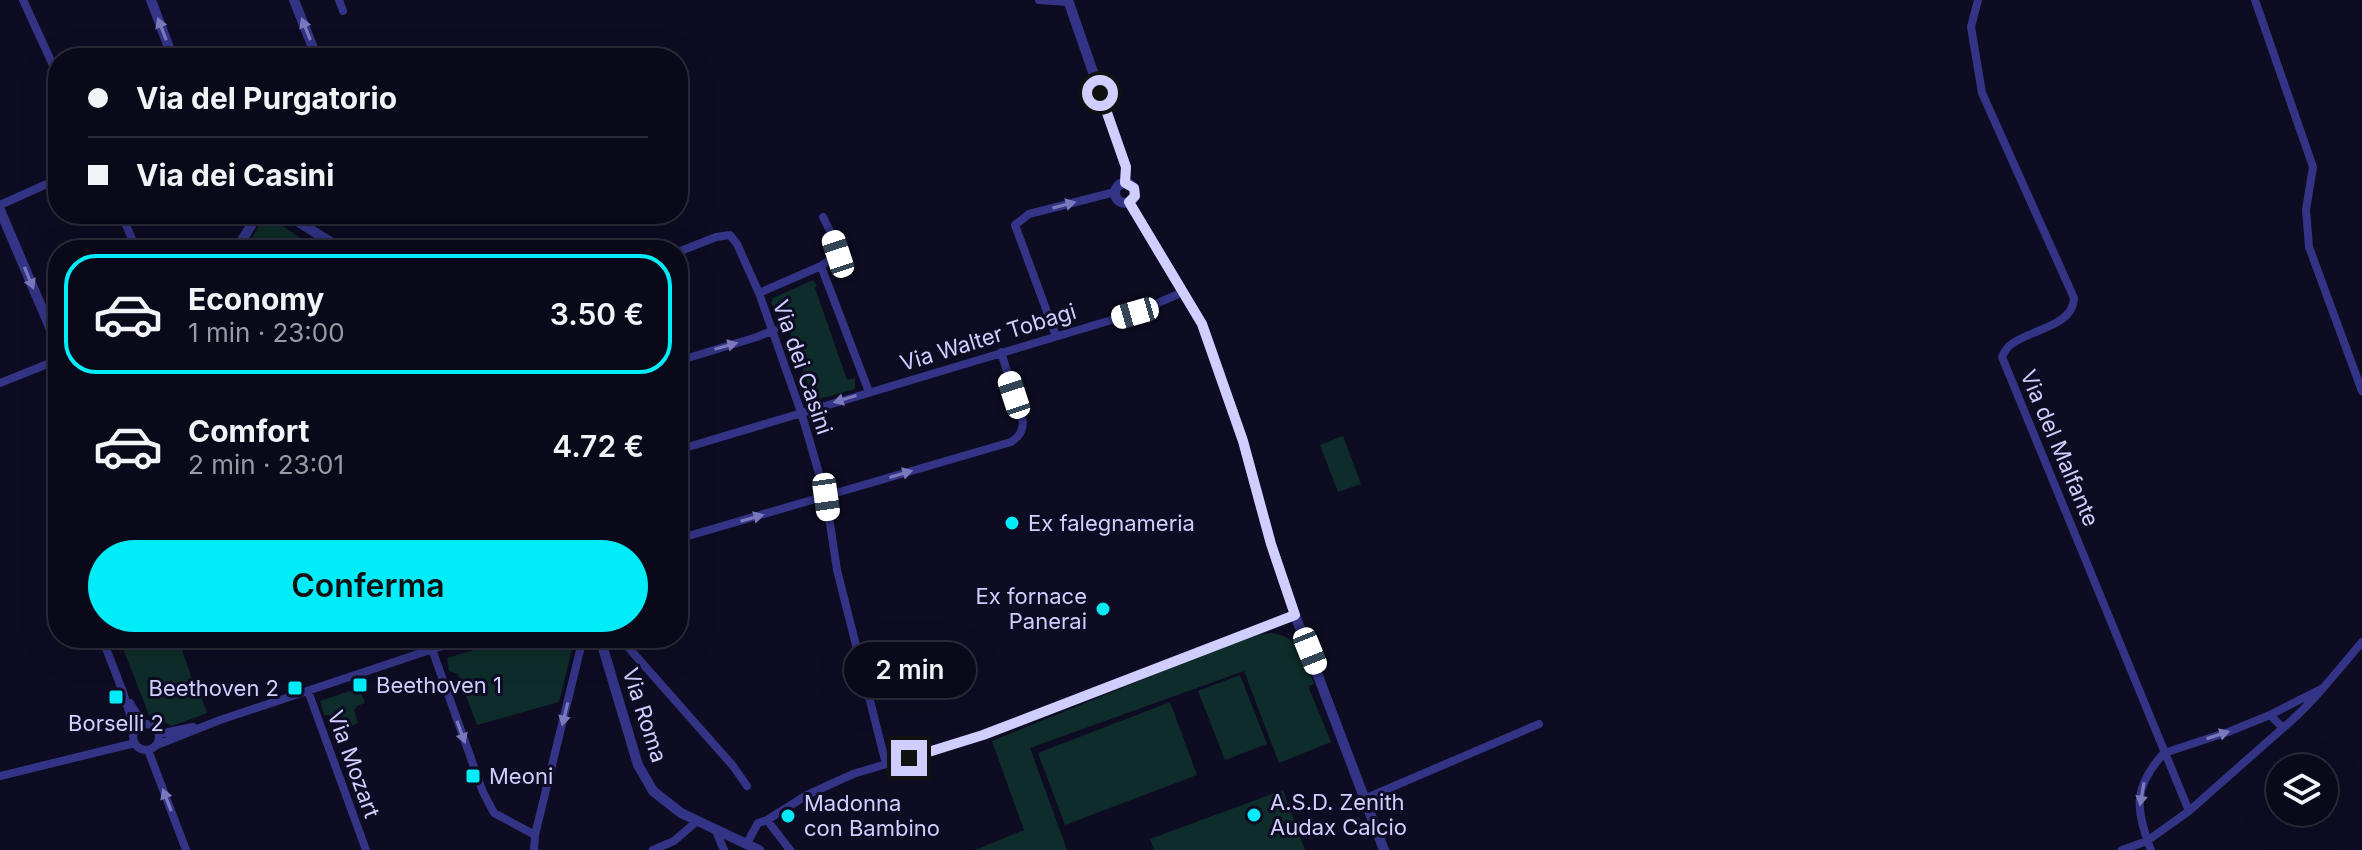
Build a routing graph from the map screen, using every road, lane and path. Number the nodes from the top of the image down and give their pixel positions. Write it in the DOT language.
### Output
graph roads {
  1 [pos="23,0"];
  2 [pos="151,0"];
  3 [pos="294,0"];
  4 [pos="339,0"];
  5 [pos="1039,0"];
  6 [pos="1978,0"];
  7 [pos="2255,0"];
  8 [pos="1068,1"];
  9 [pos="343,11"];
  10 [pos="169,48"];
  11 [pos="313,48"];
  12 [pos="48,54"];
  13 [pos="1125,183"];
  14 [pos="48,184"];
  15 [pos="1115,192"];
  16 [pos="1129,202"];
  17 [pos="0,207"];
  18 [pos="823,217"];
  19 [pos="302,224"];
  20 [pos="327,240"];
  21 [pos="688,248"];
  22 [pos="821,266"];
  23 [pos="1183,292"];
  24 [pos="759,293"];
  25 [pos="48,322"];
  26 [pos="774,330"];
  27 [pos="1056,336"];
  28 [pos="1001,352"];
  29 [pos="688,358"];
  30 [pos="48,364"];
  31 [pos="0,383"];
  32 [pos="2362,391"];
  33 [pos="869,392"];
  34 [pos="801,412"];
  35 [pos="688,447"];
  36 [pos="826,497"];
  37 [pos="688,536"];
  38 [pos="1295,615"];
  39 [pos="2362,642"];
  40 [pos="106,648"];
  41 [pos="438,648"];
  42 [pos="581,648"];
  43 [pos="603,648"];
  44 [pos="629,648"];
  45 [pos="432,650"];
  46 [pos="2323,688"];
  47 [pos="308,691"];
  48 [pos="123,692"];
  49 [pos="2270,715"];
  50 [pos="213,723"];
  51 [pos="143,724"];
  52 [pos="1539,724"];
  53 [pos="2283,728"];
  54 [pos="135,731"];
  55 [pos="159,734"];
  56 [pos="135,743"];
  57 [pos="152,747"];
  58 [pos="2164,753"];
  59 [pos="886,764"];
  60 [pos="0,776"];
  61 [pos="747,786"];
  62 [pos="1364,799"];
  63 [pos="2189,811"];
  64 [pos="767,820"];
  65 [pos="697,821"];
  66 [pos="715,829"];
  67 [pos="535,835"];
  68 [pos="747,843"];
  69 [pos="2149,845"];
  70 [pos="186,850"];
  71 [pos="366,850"];
  72 [pos="534,850"];
  73 [pos="653,850"];
  74 [pos="724,850"];
  75 [pos="759,850"];
  76 [pos="790,850"];
  77 [pos="1384,850"];
  78 [pos="2122,850"];
  1 -- 12 [label="street"];
  10 -- 2 [label="street, one-way"];
  11 -- 3 [label="street, one-way"];
  4 -- 9 [label="street"];
  5 -- 8 [label="street"];
  6 -- 58 [label="street, Via del Malfante"];
  7 -- 32 [label="street"];
  8 -- 13 [label="street"];
  13 -- 15 [label="street"];
  13 -- 16 [label="street"];
  14 -- 17 [label="street"];
  15 -- 16 [label="street"];
  27 -- 15 [label="street, one-way"];
  16 -- 23 [label="street"];
  17 -- 25 [label="street, one-way"];
  18 -- 22 [label="street"];
  19 -- 20 [label="street"];
  21 -- 24 [label="street"];
  22 -- 24 [label="street, Via dei Casini"];
  22 -- 33 [label="street"];
  23 -- 27 [label="street, Via Walter Tobagi"];
  23 -- 38 [label="street"];
  24 -- 26 [label="street, Via dei Casini"];
  29 -- 26 [label="street, one-way"];
  26 -- 34 [label="street, Via dei Casini"];
  27 -- 28 [label="street, Via Walter Tobagi"];
  28 -- 33 [label="street, Via Walter Tobagi"];
  36 -- 28 [label="street, one-way"];
  30 -- 31 [label="street"];
  33 -- 34 [label="street, Via Walter Tobagi, one-way"];
  34 -- 35 [label="street, Via Walter Tobagi"];
  34 -- 36 [label="street, Via dei Casini"];
  37 -- 36 [label="street, one-way"];
  36 -- 59 [label="street, Via dei Casini"];
  38 -- 59 [label="street"];
  38 -- 62 [label="street"];
  39 -- 46 [label="street"];
  40 -- 48 [label="street"];
  41 -- 45 [label="street"];
  42 -- 67 [label="street, one-way"];
  43 -- 65 [label="street, Via Roma"];
  44 -- 61 [label="street"];
  45 -- 47 [label="street"];
  45 -- 67 [label="street, one-way"];
  46 -- 49 [label="street"];
  46 -- 53 [label="street"];
  47 -- 50 [label="street"];
  47 -- 71 [label="street, Via Mozart"];
  48 -- 51 [label="street"];
  48 -- 54 [label="street"];
  49 -- 53 [label="street"];
  58 -- 49 [label="street, one-way"];
  50 -- 55 [label="street"];
  50 -- 57 [label="street"];
  51 -- 54 [label="street"];
  51 -- 55 [label="street"];
  52 -- 62 [label="street"];
  53 -- 63 [label="street"];
  54 -- 56 [label="street"];
  55 -- 57 [label="street"];
  56 -- 57 [label="street"];
  56 -- 60 [label="street"];
  70 -- 57 [label="street, one-way"];
  58 -- 63 [label="street"];
  58 -- 69 [label="street, one-way"];
  59 -- 64 [label="street"];
  62 -- 77 [label="street"];
  63 -- 69 [label="street"];
  64 -- 68 [label="street"];
  64 -- 76 [label="street"];
  65 -- 66 [label="street, Via Roma"];
  65 -- 73 [label="street"];
  66 -- 68 [label="street, Via Roma"];
  66 -- 74 [label="street"];
  67 -- 72 [label="street"];
  68 -- 75 [label="street, Via Roma"];
  69 -- 78 [label="street"];
}
